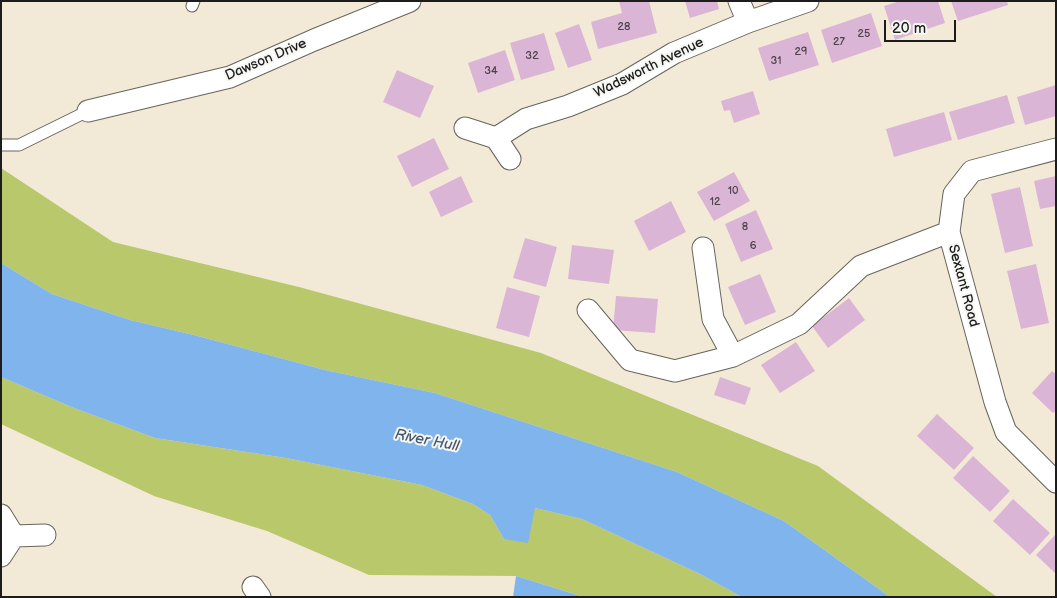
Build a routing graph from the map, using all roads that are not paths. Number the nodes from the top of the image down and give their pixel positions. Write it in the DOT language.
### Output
graph roads {
  1 [pos="410,1"];
  2 [pos="739,1"];
  3 [pos="808,1"];
  4 [pos="748,22"];
  5 [pos="88,111"];
  6 [pos="465,128"];
  7 [pos="496,138"];
  8 [pos="1,145"];
  9 [pos="1056,149"];
  10 [pos="510,159"];
  11 [pos="949,232"];
  12 [pos="703,248"];
  13 [pos="588,310"];
  14 [pos="733,356"];
  15 [pos="1053,472"];
  16 [pos="1,515"];
  17 [pos="45,535"];
  18 [pos="14,536"];
  19 [pos="1,556"];
  1 -- 5 [label="street, Dawson Drive"];
  2 -- 4 [label="street"];
  3 -- 4 [label="street, Wadsworth Avenue"];
  4 -- 7 [label="street, Wadsworth Avenue"];
  5 -- 8 [label="lane"];
  6 -- 7 [label="street"];
  7 -- 10 [label="street"];
  9 -- 11 [label="street, Sextant Road"];
  11 -- 14 [label="street"];
  11 -- 15 [label="street, Sextant Road"];
  12 -- 14 [label="street"];
  13 -- 14 [label="street"];
  16 -- 18 [label="street"];
  17 -- 18 [label="street"];
  18 -- 19 [label="street"];
}
